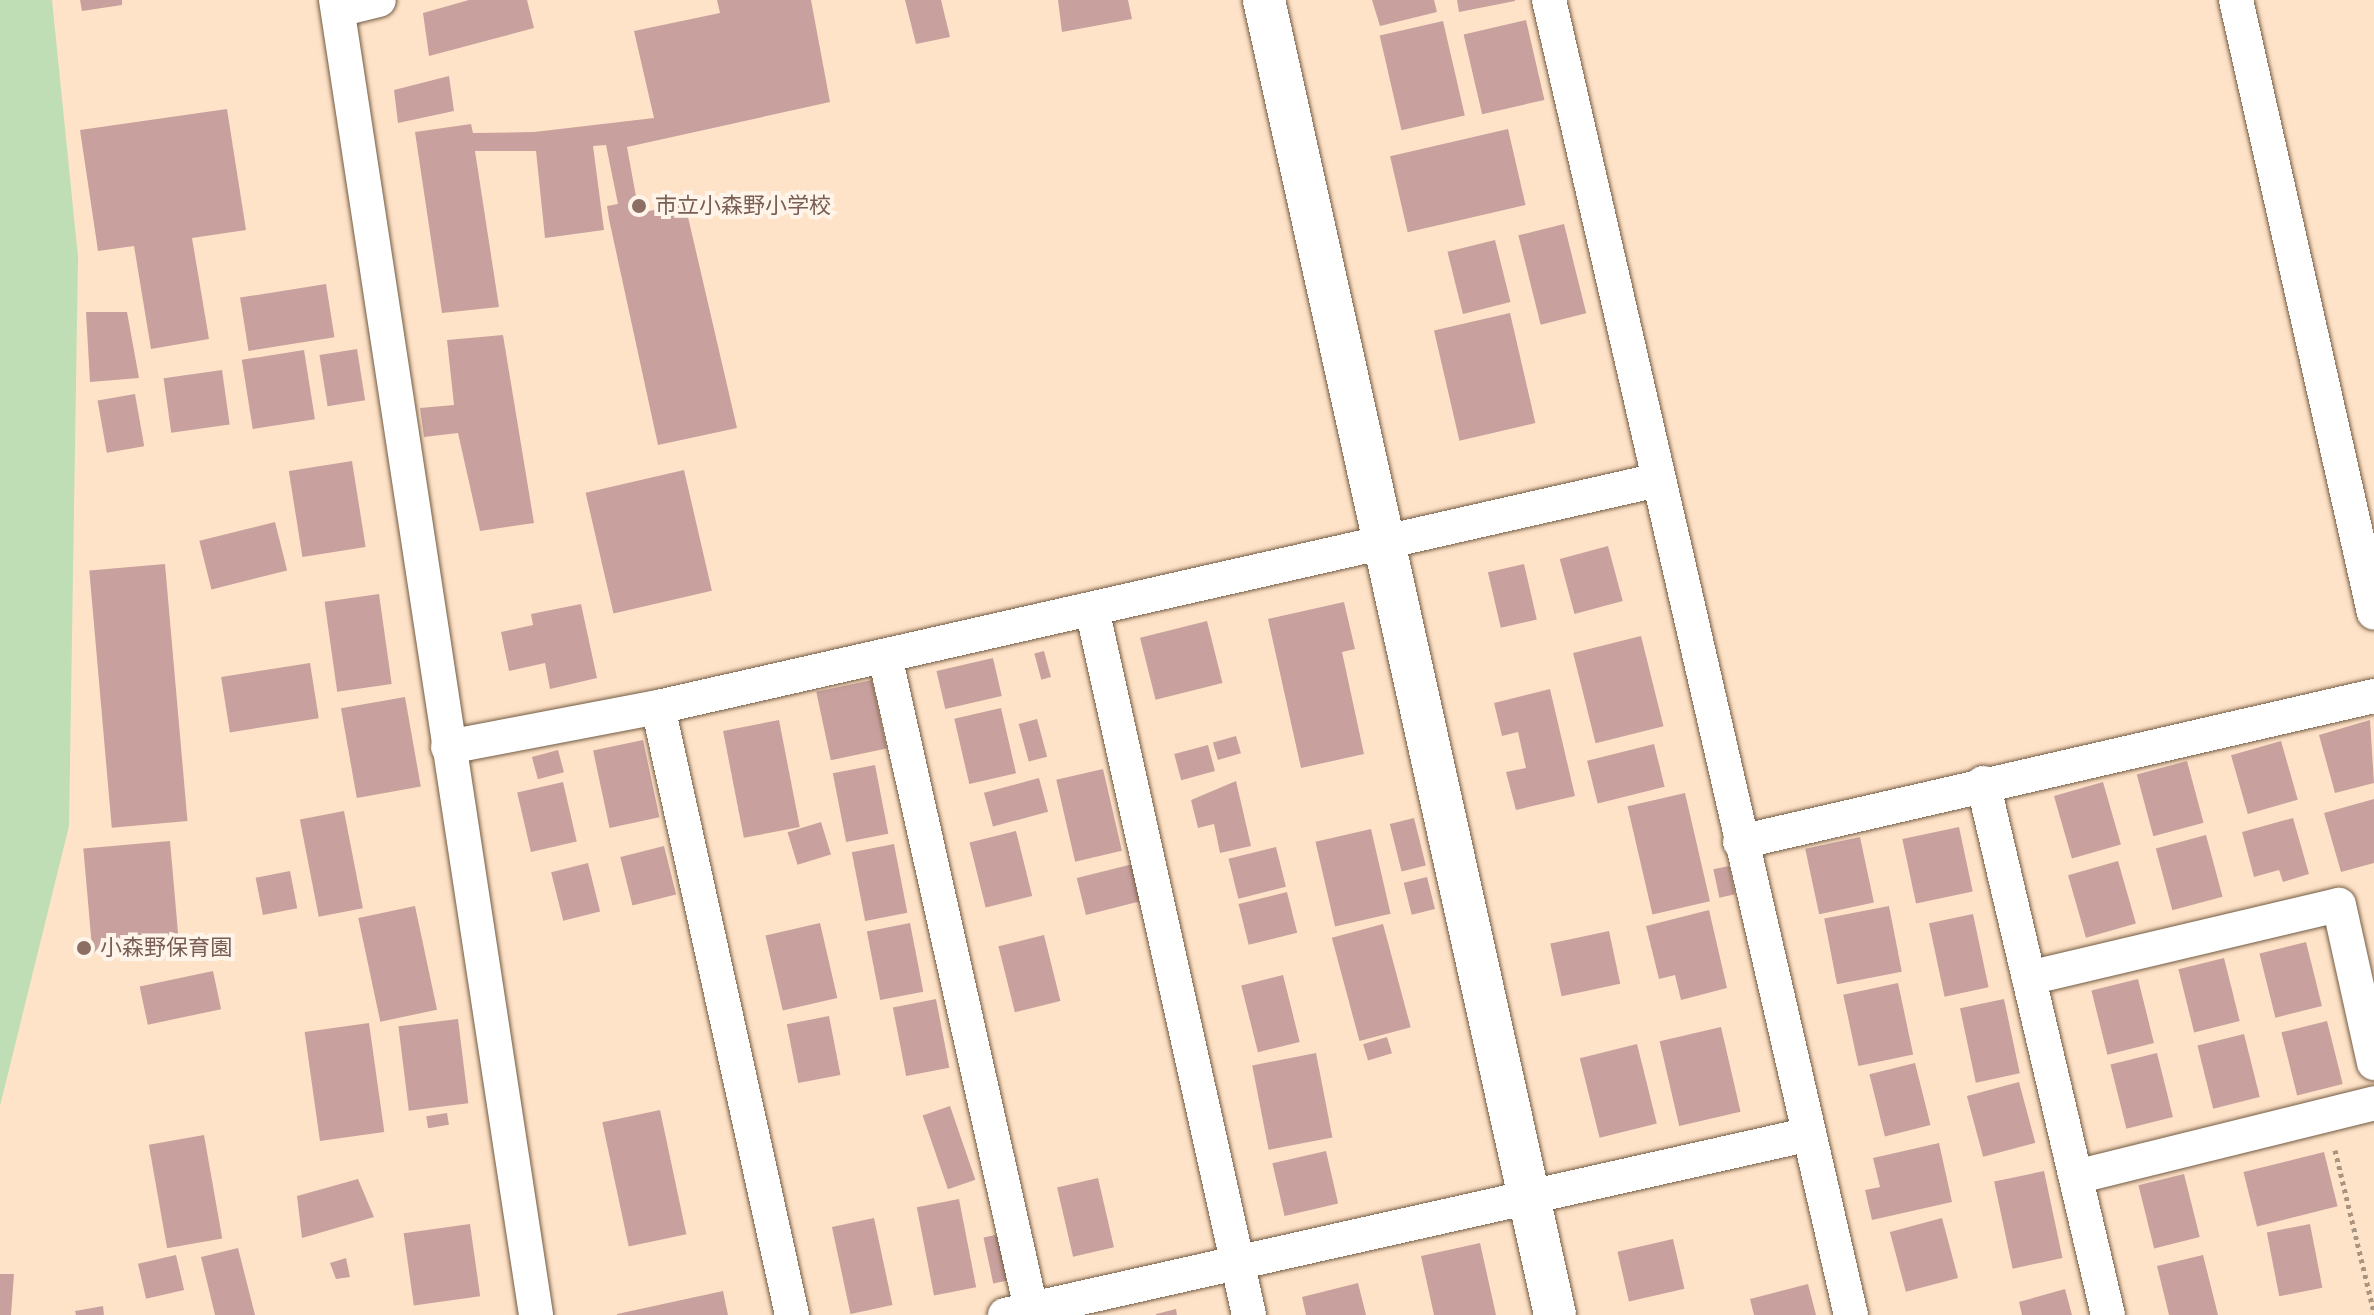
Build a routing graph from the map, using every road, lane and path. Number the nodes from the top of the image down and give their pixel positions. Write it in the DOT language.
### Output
graph roads {
  1 [pos="379,0"];
  2 [pos="1264,0"];
  3 [pos="1549,0"];
  4 [pos="2236,0"];
  5 [pos="337,5"];
  6 [pos="1658,480"];
  7 [pos="1384,544"];
  8 [pos="1092,609"];
  9 [pos="2374,613"];
  10 [pos="885,656"];
  11 [pos="2374,696"];
  12 [pos="658,707"];
  13 [pos="448,747"];
  14 [pos="1983,783"];
  15 [pos="1740,842"];
  16 [pos="2029,978"];
  17 [pos="2374,1063"];
  18 [pos="2374,1103"];
  19 [pos="2327,1115"];
  20 [pos="1806,1135"];
  21 [pos="2076,1177"];
  22 [pos="1529,1197"];
  23 [pos="1241,1263"];
  24 [pos="1018,1312"];
  25 [pos="2374,1313"];
  26 [pos="536,1315"];
  27 [pos="792,1315"];
  28 [pos="1249,1315"];
  29 [pos="1555,1315"];
  30 [pos="1851,1315"];
  31 [pos="2108,1315"];
  1 -- 5 [label="street"];
  2 -- 7 [label="street"];
  3 -- 6 [label="street"];
  4 -- 9 [label="street"];
  5 -- 13 [label="street"];
  6 -- 7 [label="street"];
  6 -- 15 [label="street"];
  7 -- 8 [label="street"];
  7 -- 22 [label="street"];
  8 -- 10 [label="street"];
  8 -- 23 [label="street"];
  10 -- 12 [label="street"];
  10 -- 24 [label="street"];
  11 -- 14 [label="street"];
  12 -- 13 [label="street"];
  12 -- 27 [label="street"];
  13 -- 26 [label="street"];
  14 -- 15 [label="street"];
  14 -- 16 [label="street"];
  15 -- 20 [label="street"];
  16 -- 17 [label="street"];
  16 -- 21 [label="street"];
  18 -- 19 [label="street"];
  19 -- 21 [label="street"];
  19 -- 25 [label="path"];
  20 -- 22 [label="street"];
  20 -- 30 [label="street"];
  21 -- 31 [label="street"];
  22 -- 23 [label="street"];
  22 -- 29 [label="street"];
  23 -- 24 [label="street"];
  23 -- 28 [label="street"];
}
